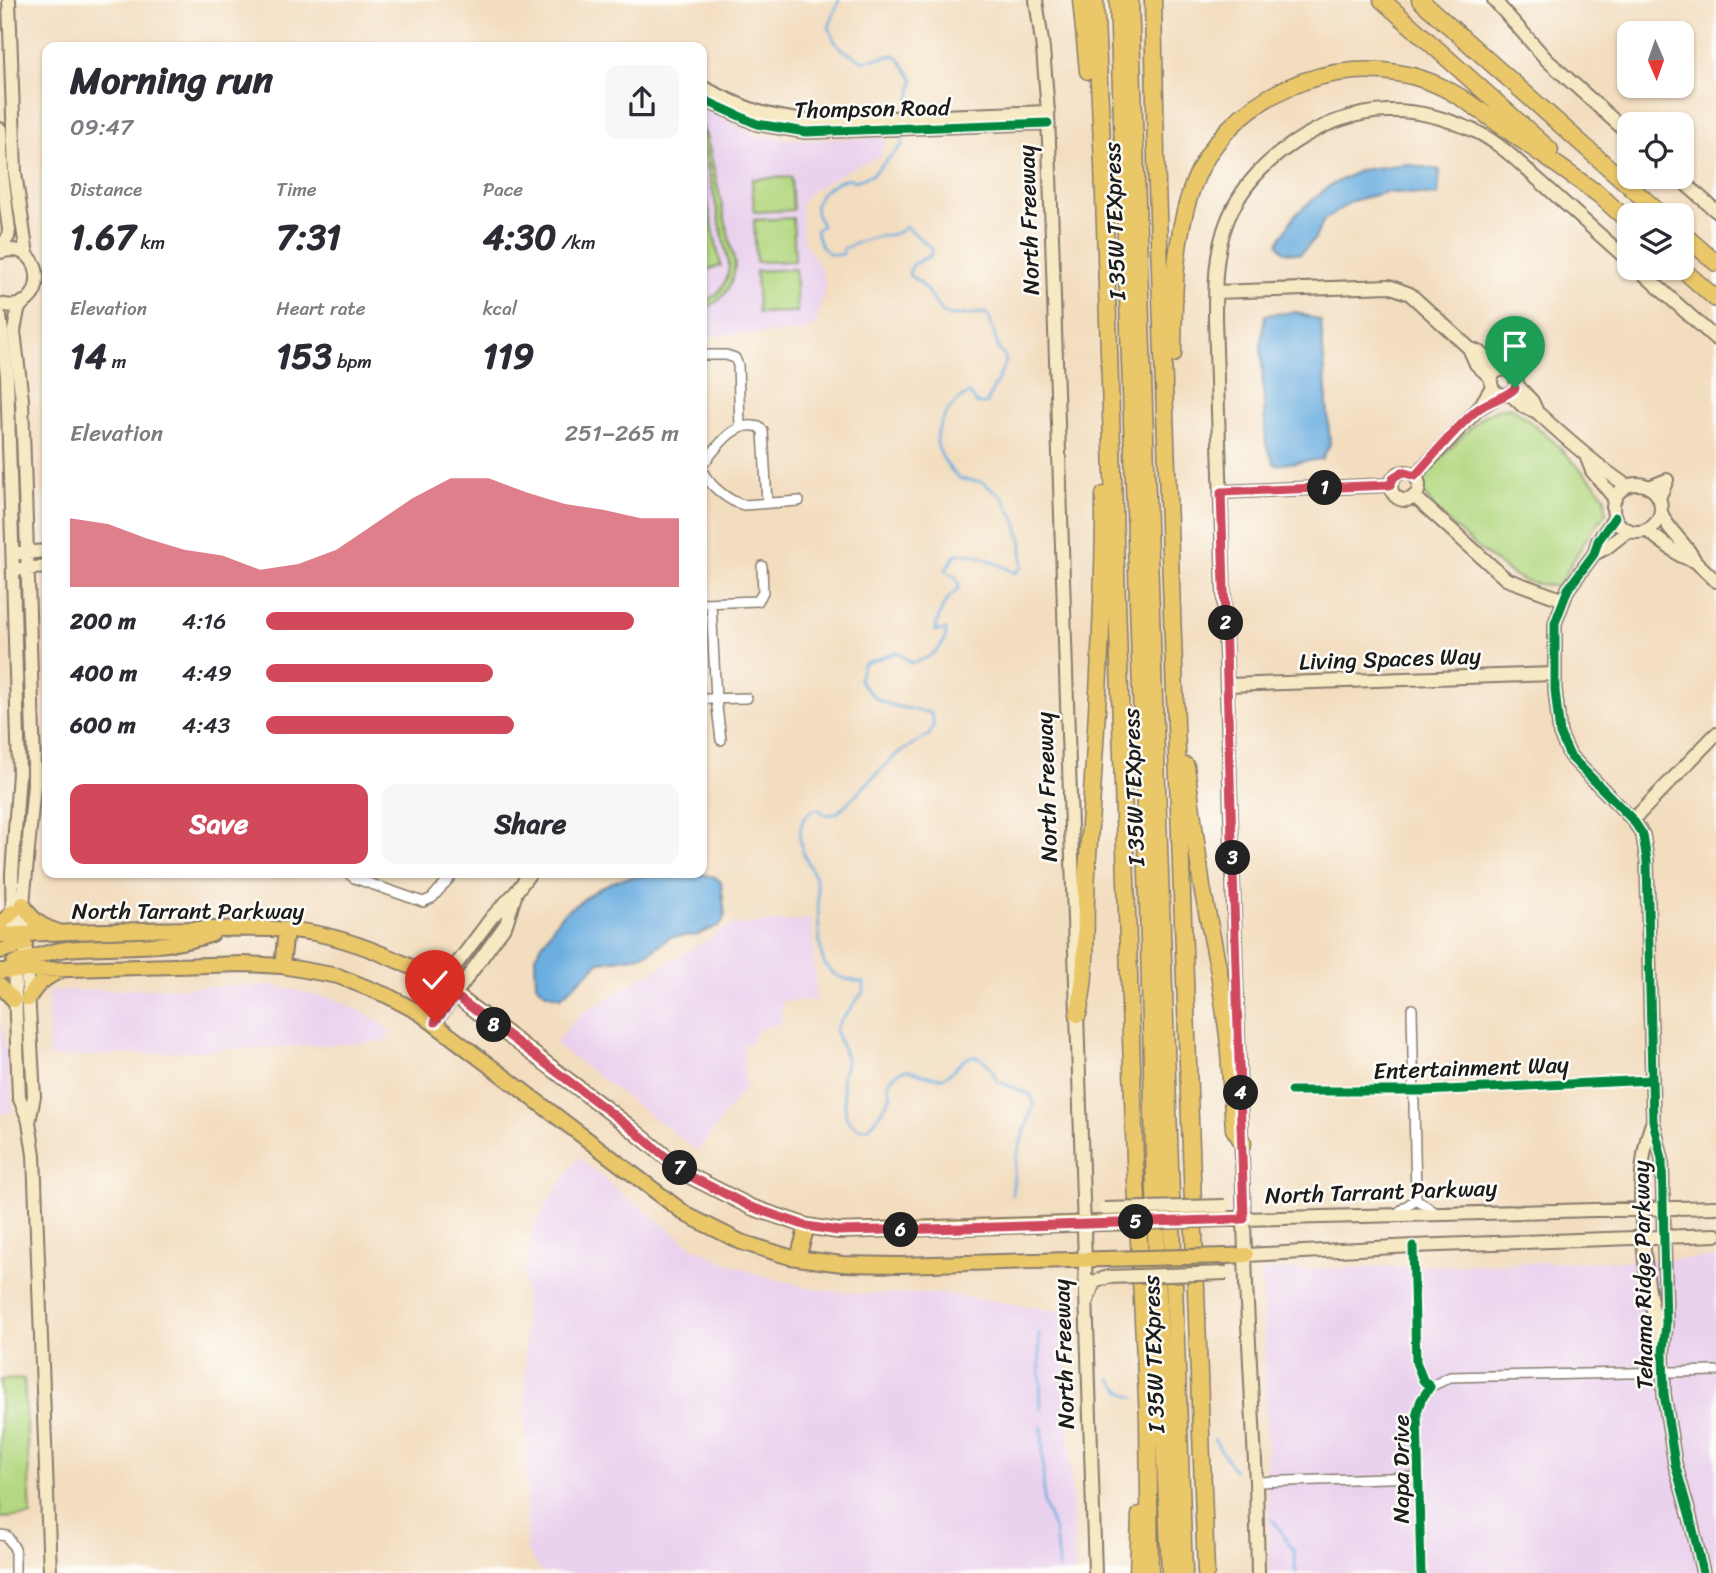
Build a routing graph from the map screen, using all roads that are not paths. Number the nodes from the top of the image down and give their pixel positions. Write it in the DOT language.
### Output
graph roads {
  1 [pos="1036,0"];
  2 [pos="1081,0"];
  3 [pos="1095,0"];
  4 [pos="1118,0"];
  5 [pos="1130,0"];
  6 [pos="1153,0"];
  7 [pos="1370,0"];
  8 [pos="1382,0"];
  9 [pos="1420,0"];
  10 [pos="1426,0"];
  11 [pos="1493,0"];
  12 [pos="6,5"];
  13 [pos="1458,32"];
  14 [pos="1455,64"];
  15 [pos="707,90"];
  16 [pos="707,101"];
  17 [pos="749,115"];
  18 [pos="1048,118"];
  19 [pos="1617,123"];
  20 [pos="0,129"];
  21 [pos="1103,164"];
  22 [pos="1691,189"];
  23 [pos="1602,197"];
  24 [pos="1649,203"];
  25 [pos="1617,211"];
  26 [pos="1716,211"];
  27 [pos="1694,244"];
  28 [pos="1617,250"];
  29 [pos="0,251"];
  30 [pos="30,258"];
  31 [pos="42,262"];
  32 [pos="1716,263"];
  33 [pos="1650,280"];
  34 [pos="1694,280"];
  35 [pos="1215,286"];
  36 [pos="41,288"];
  37 [pos="1716,299"];
  38 [pos="23,303"];
  39 [pos="0,304"];
  40 [pos="0,316"];
  41 [pos="1716,339"];
  42 [pos="1109,340"];
  43 [pos="707,355"];
  44 [pos="1504,382"];
  45 [pos="740,427"];
  46 [pos="1587,458"];
  47 [pos="707,463"];
  48 [pos="1415,476"];
  49 [pos="707,480"];
  50 [pos="1390,485"];
  51 [pos="1627,486"];
  52 [pos="1221,492"];
  53 [pos="1414,496"];
  54 [pos="1615,499"];
  55 [pos="799,501"];
  56 [pos="767,503"];
  57 [pos="1661,512"];
  58 [pos="1615,517"];
  59 [pos="1629,530"];
  60 [pos="1646,530"];
  61 [pos="42,552"];
  62 [pos="12,553"];
  63 [pos="27,553"];
  64 [pos="1594,554"];
  65 [pos="1171,558"];
  66 [pos="1695,561"];
  67 [pos="762,566"];
  68 [pos="42,568"];
  69 [pos="13,569"];
  70 [pos="27,569"];
  71 [pos="1716,580"];
  72 [pos="1564,600"];
  73 [pos="707,603"];
  74 [pos="707,613"];
  75 [pos="1172,631"];
  76 [pos="1554,674"];
  77 [pos="1228,685"];
  78 [pos="747,698"];
  79 [pos="707,699"];
  80 [pos="716,699"];
  81 [pos="1716,734"];
  82 [pos="722,740"];
  83 [pos="1633,820"];
  84 [pos="354,878"];
  85 [pos="450,878"];
  86 [pos="526,878"];
  87 [pos="516,892"];
  88 [pos="18,908"];
  89 [pos="0,924"];
  90 [pos="226,929"];
  91 [pos="286,930"];
  92 [pos="64,933"];
  93 [pos="13,941"];
  94 [pos="282,966"];
  95 [pos="16,967"];
  96 [pos="65,969"];
  97 [pos="441,984"];
  98 [pos="0,985"];
  99 [pos="456,996"];
  100 [pos="21,1000"];
  101 [pos="1412,1009"];
  102 [pos="420,1013"];
  103 [pos="1077,1014"];
  104 [pos="435,1022"];
  105 [pos="1652,1080"];
  106 [pos="1291,1091"];
  107 [pos="1414,1091"];
  108 [pos="1653,1121"];
  109 [pos="1243,1143"];
  110 [pos="1244,1195"];
  111 [pos="1416,1199"];
  112 [pos="1083,1200"];
  113 [pos="1716,1207"];
  114 [pos="1664,1208"];
  115 [pos="1643,1209"];
  116 [pos="1226,1213"];
  117 [pos="1436,1213"];
  118 [pos="1396,1214"];
  119 [pos="1103,1216"];
  120 [pos="1244,1219"];
  121 [pos="1084,1225"];
  122 [pos="807,1226"];
  123 [pos="1716,1235"];
  124 [pos="1664,1237"];
  125 [pos="1644,1238"];
  126 [pos="1413,1246"];
  127 [pos="1246,1255"];
  128 [pos="799,1258"];
  129 [pos="1083,1260"];
  130 [pos="1246,1284"];
  131 [pos="1085,1308"];
  132 [pos="1663,1352"];
  133 [pos="1716,1371"];
  134 [pos="1663,1372"];
  135 [pos="1430,1387"];
  136 [pos="1148,1419"];
  137 [pos="1419,1477"];
  138 [pos="1256,1482"];
  139 [pos="1203,1508"];
  140 [pos="0,1535"];
  141 [pos="1181,1571"];
  142 [pos="15,1573"];
  143 [pos="50,1573"];
  144 [pos="1095,1573"];
  145 [pos="1138,1573"];
  146 [pos="1150,1573"];
  147 [pos="1206,1573"];
  148 [pos="1213,1573"];
  149 [pos="1258,1573"];
  150 [pos="1421,1573"];
  151 [pos="1703,1573"];
  1 -- 18 [label="main road, North Freeway"];
  2 -- 21 [label="highway"];
  3 -- 21 [label="highway"];
  4 -- 141 [label="highway, I 35W TEXpress"];
  5 -- 141 [label="highway, I 35W TEXpress"];
  6 -- 65 [label="highway"];
  7 -- 14 [label="highway"];
  8 -- 14 [label="highway"];
  9 -- 13 [label="highway"];
  10 -- 13 [label="highway"];
  11 -- 19 [label="main road"];
  12 -- 30 [label="main road"];
  13 -- 24 [label="highway"];
  14 -- 23 [label="highway"];
  15 -- 17 [label="main road, Thompson Road"];
  16 -- 17 [label="main road, Thompson Road"];
  17 -- 18 [label="main road, Thompson Road"];
  18 -- 103 [label="main road, North Freeway"];
  20 -- 29 [label="main road"];
  21 -- 42 [label="highway"];
  22 -- 26 [label="main road"];
  23 -- 25 [label="highway"];
  23 -- 65 [label="highway"];
  27 -- 32 [label="highway"];
  28 -- 35 [label="main road"];
  29 -- 30 [label="main road"];
  30 -- 31 [label="main road"];
  30 -- 36 [label="main road"];
  33 -- 41 [label="main road"];
  34 -- 37 [label="highway"];
  35 -- 44 [label="main road"];
  35 -- 52 [label="main road"];
  36 -- 38 [label="main road"];
  38 -- 39 [label="main road"];
  38 -- 63 [label="main road"];
  40 -- 62 [label="main road"];
  42 -- 103 [label="highway"];
  42 -- 136 [label="highway"];
  43 -- 45 [label="street"];
  44 -- 46 [label="main road"];
  44 -- 48 [label="main road"];
  45 -- 47 [label="street"];
  45 -- 56 [label="street"];
  46 -- 51 [label="main road"];
  46 -- 54 [label="main road"];
  48 -- 50 [label="main road"];
  48 -- 53 [label="main road"];
  49 -- 56 [label="street"];
  50 -- 52 [label="main road"];
  50 -- 53 [label="main road"];
  51 -- 54 [label="main road"];
  51 -- 57 [label="main road"];
  52 -- 77 [label="main road"];
  53 -- 72 [label="main road"];
  54 -- 58 [label="main road"];
  55 -- 56 [label="street"];
  57 -- 60 [label="main road"];
  57 -- 66 [label="main road"];
  58 -- 59 [label="main road"];
  58 -- 64 [label="main road, Tehama Ridge Parkway"];
  59 -- 60 [label="main road"];
  59 -- 64 [label="main road, Tehama Ridge Parkway"];
  60 -- 66 [label="main road"];
  61 -- 63 [label="main road"];
  62 -- 63 [label="main road"];
  62 -- 69 [label="main road"];
  63 -- 70 [label="main road"];
  64 -- 72 [label="main road, Tehama Ridge Parkway"];
  65 -- 75 [label="highway"];
  66 -- 71 [label="main road"];
  67 -- 73 [label="street"];
  68 -- 70 [label="main road"];
  69 -- 70 [label="main road"];
  69 -- 88 [label="main road"];
  70 -- 88 [label="main road"];
  72 -- 76 [label="main road, Tehama Ridge Parkway"];
  74 -- 80 [label="street"];
  75 -- 109 [label="highway"];
  75 -- 139 [label="highway"];
  76 -- 77 [label="main road, Living Spaces Way"];
  76 -- 83 [label="main road, Tehama Ridge Parkway"];
  77 -- 109 [label="main road"];
  78 -- 80 [label="street"];
  79 -- 80 [label="street"];
  80 -- 82 [label="street"];
  81 -- 83 [label="main road"];
  83 -- 105 [label="main road, Tehama Ridge Parkway"];
  84 -- 85 [label="street"];
  86 -- 87 [label="main road"];
  87 -- 97 [label="main road"];
  87 -- 99 [label="main road"];
  88 -- 89 [label="main road"];
  88 -- 92 [label="main road"];
  88 -- 93 [label="main road"];
  90 -- 91 [label="main road, North Tarrant Parkway"];
  90 -- 92 [label="main road, North Tarrant Parkway"];
  90 -- 95 [label="main road"];
  91 -- 94 [label="main road"];
  91 -- 97 [label="main road, North Tarrant Parkway"];
  92 -- 93 [label="main road, North Tarrant Parkway"];
  93 -- 95 [label="main road"];
  94 -- 96 [label="main road"];
  94 -- 102 [label="main road"];
  95 -- 96 [label="main road"];
  95 -- 100 [label="main road"];
  96 -- 100 [label="main road"];
  97 -- 99 [label="main road, North Tarrant Parkway"];
  97 -- 102 [label="main road"];
  98 -- 100 [label="main road"];
  99 -- 104 [label="main road"];
  99 -- 122 [label="main road, North Tarrant Parkway"];
  100 -- 143 [label="main road"];
  101 -- 107 [label="street"];
  102 -- 104 [label="main road"];
  103 -- 112 [label="main road, North Freeway"];
  104 -- 128 [label="main road"];
  105 -- 107 [label="street, Entertainment Way"];
  105 -- 108 [label="main road, Tehama Ridge Parkway"];
  106 -- 107 [label="street, Entertainment Way"];
  107 -- 111 [label="street"];
  108 -- 114 [label="main road, Tehama Ridge Parkway"];
  108 -- 115 [label="main road, Tehama Ridge Parkway"];
  109 -- 110 [label="main road"];
  110 -- 116 [label="main road"];
  110 -- 120 [label="main road"];
  111 -- 117 [label="street"];
  111 -- 118 [label="street"];
  112 -- 119 [label="main road"];
  112 -- 121 [label="main road, North Freeway"];
  113 -- 114 [label="main road, North Tarrant Parkway"];
  114 -- 115 [label="main road, North Tarrant Parkway"];
  114 -- 124 [label="main road, Tehama Ridge Parkway"];
  115 -- 117 [label="main road, North Tarrant Parkway"];
  115 -- 125 [label="main road, Tehama Ridge Parkway"];
  116 -- 119 [label="main road, North Tarrant Parkway, bridge"];
  116 -- 120 [label="main road, North Tarrant Parkway"];
  117 -- 118 [label="main road, North Tarrant Parkway"];
  118 -- 120 [label="main road, North Tarrant Parkway"];
  119 -- 121 [label="main road, North Tarrant Parkway"];
  120 -- 127 [label="main road"];
  121 -- 122 [label="main road, North Tarrant Parkway"];
  121 -- 129 [label="main road, North Freeway"];
  122 -- 128 [label="main road"];
  123 -- 124 [label="main road"];
  124 -- 125 [label="main road"];
  124 -- 132 [label="main road, Tehama Ridge Parkway"];
  125 -- 126 [label="main road"];
  125 -- 132 [label="main road, Tehama Ridge Parkway"];
  126 -- 127 [label="main road"];
  126 -- 135 [label="street, Napa Drive"];
  127 -- 129 [label="main road, bridge"];
  127 -- 130 [label="main road"];
  128 -- 129 [label="main road"];
  129 -- 131 [label="main road, North Freeway"];
  130 -- 131 [label="main road, bridge"];
  130 -- 138 [label="main road"];
  131 -- 144 [label="main road, North Freeway"];
  132 -- 134 [label="main road, Tehama Ridge Parkway"];
  133 -- 134 [label="street"];
  134 -- 135 [label="street"];
  134 -- 151 [label="main road, Tehama Ridge Parkway"];
  135 -- 137 [label="street, Napa Drive"];
  136 -- 145 [label="highway"];
  136 -- 146 [label="highway"];
  137 -- 138 [label="street"];
  137 -- 150 [label="street, Napa Drive"];
  138 -- 149 [label="main road"];
  139 -- 147 [label="highway"];
  139 -- 148 [label="highway"];
  140 -- 142 [label="street"];
}
